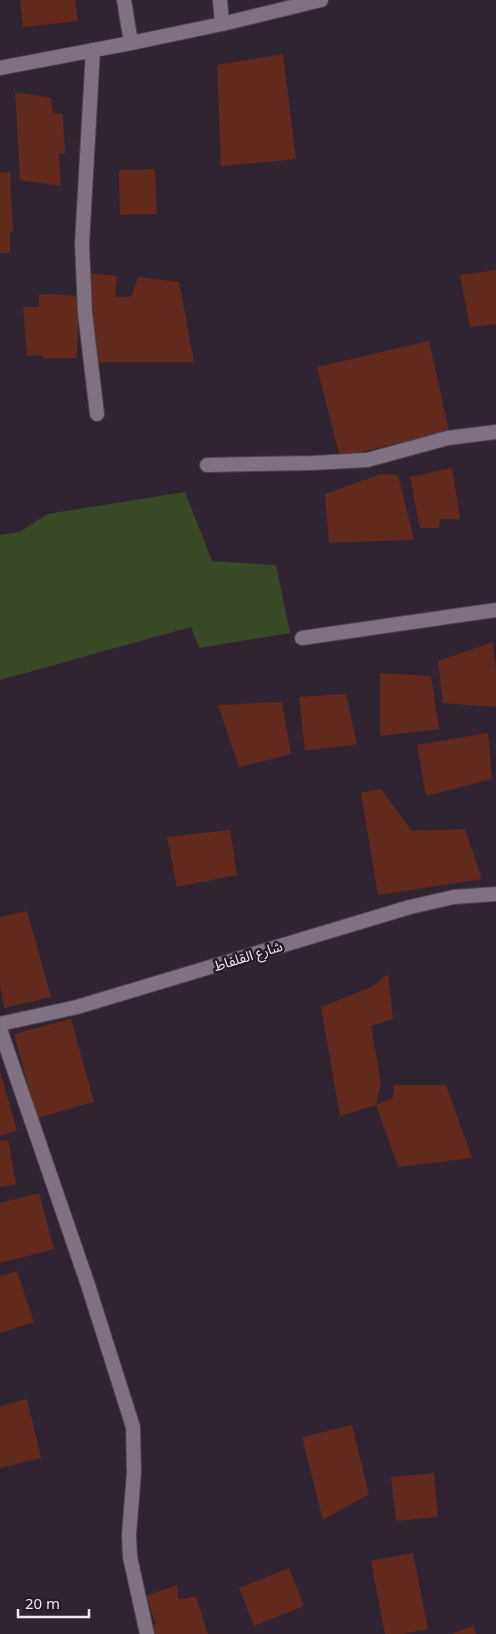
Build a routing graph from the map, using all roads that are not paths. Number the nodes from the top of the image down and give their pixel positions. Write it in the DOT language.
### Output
graph roads {
  1 [pos="124,0"];
  2 [pos="220,0"];
  3 [pos="321,0"];
  4 [pos="222,24"];
  5 [pos="131,44"];
  6 [pos="93,50"];
  7 [pos="0,68"];
  8 [pos="97,414"];
  9 [pos="496,432"];
  10 [pos="207,466"];
  11 [pos="496,610"];
  12 [pos="302,638"];
  13 [pos="496,894"];
  14 [pos="0,1024"];
  15 [pos="0,1029"];
  16 [pos="147,1634"];
  1 -- 5 [label="street"];
  2 -- 4 [label="street"];
  3 -- 4 [label="street"];
  4 -- 5 [label="street"];
  5 -- 6 [label="street"];
  6 -- 7 [label="street"];
  6 -- 8 [label="street"];
  9 -- 10 [label="street"];
  11 -- 12 [label="street"];
  13 -- 14 [label="street, شارع القلفاط"];
  15 -- 16 [label="street"];
}
